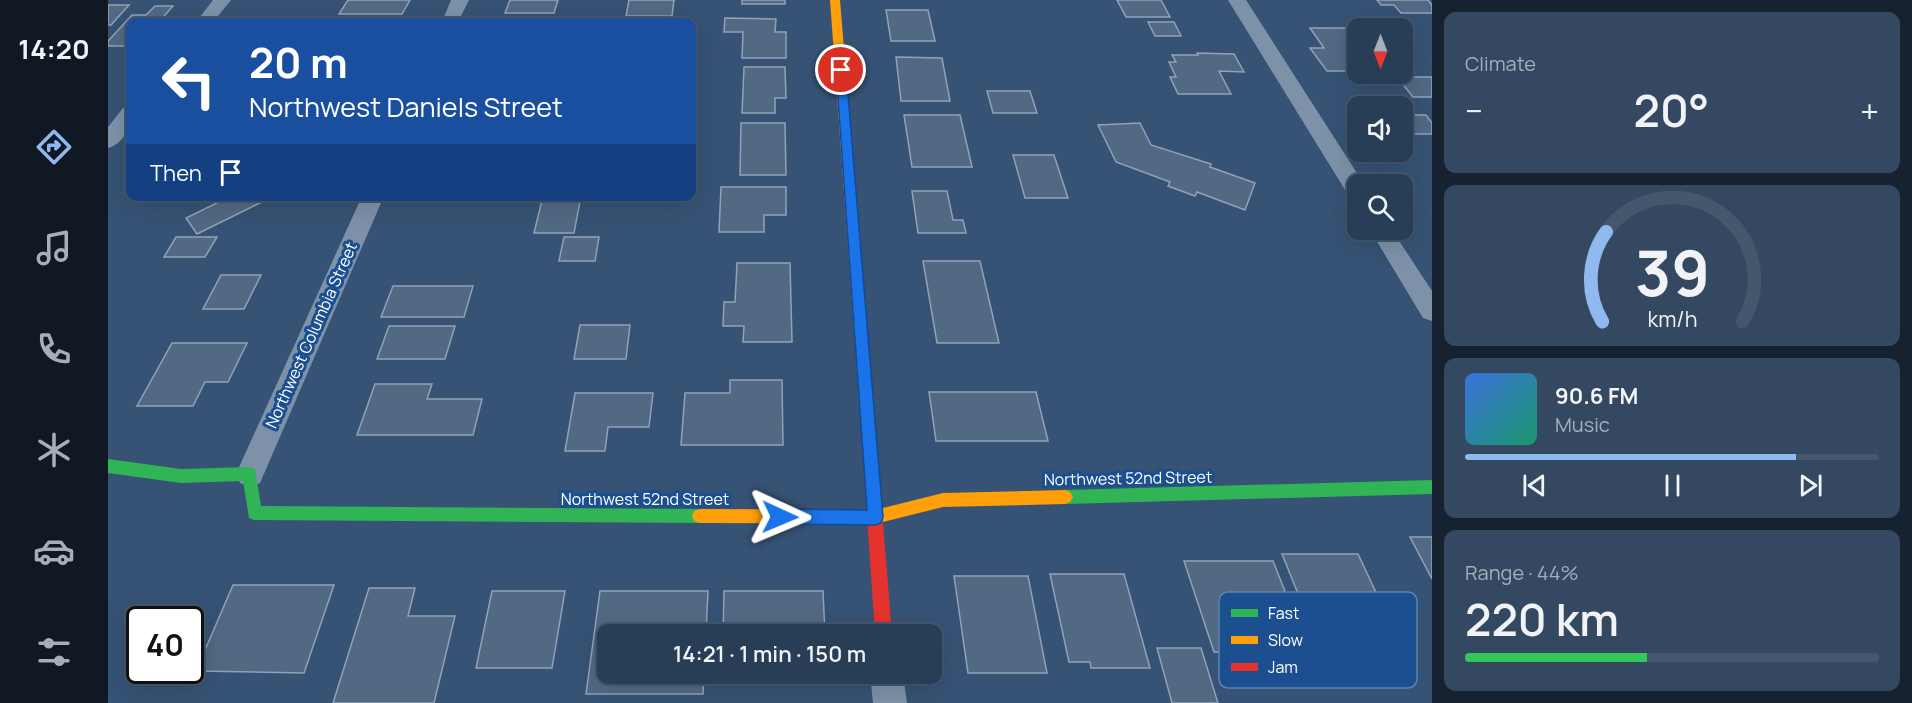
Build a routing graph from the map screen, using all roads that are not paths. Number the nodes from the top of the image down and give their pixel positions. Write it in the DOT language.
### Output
graph roads {
  1 [pos="222,0"];
  2 [pos="460,0"];
  3 [pos="835,0"];
  4 [pos="1237,0"];
  5 [pos="207,18"];
  6 [pos="452,18"];
  7 [pos="1347,175"];
  8 [pos="371,201"];
  9 [pos="1387,240"];
  10 [pos="1432,311"];
  11 [pos="108,466"];
  12 [pos="250,474"];
  13 [pos="1432,487"];
  14 [pos="875,517"];
  15 [pos="883,624"];
  16 [pos="888,684"];
  17 [pos="890,703"];
  1 -- 5 [label="street"];
  2 -- 6 [label="street"];
  3 -- 14 [label="street"];
  4 -- 7 [label="street"];
  8 -- 12 [label="street, Northwest Columbia Street"];
  9 -- 10 [label="street"];
  11 -- 12 [label="street"];
  12 -- 14 [label="street, Northwest 52nd Street"];
  13 -- 14 [label="street, Northwest 52nd Street"];
  14 -- 15 [label="street"];
  16 -- 17 [label="street"];
}
